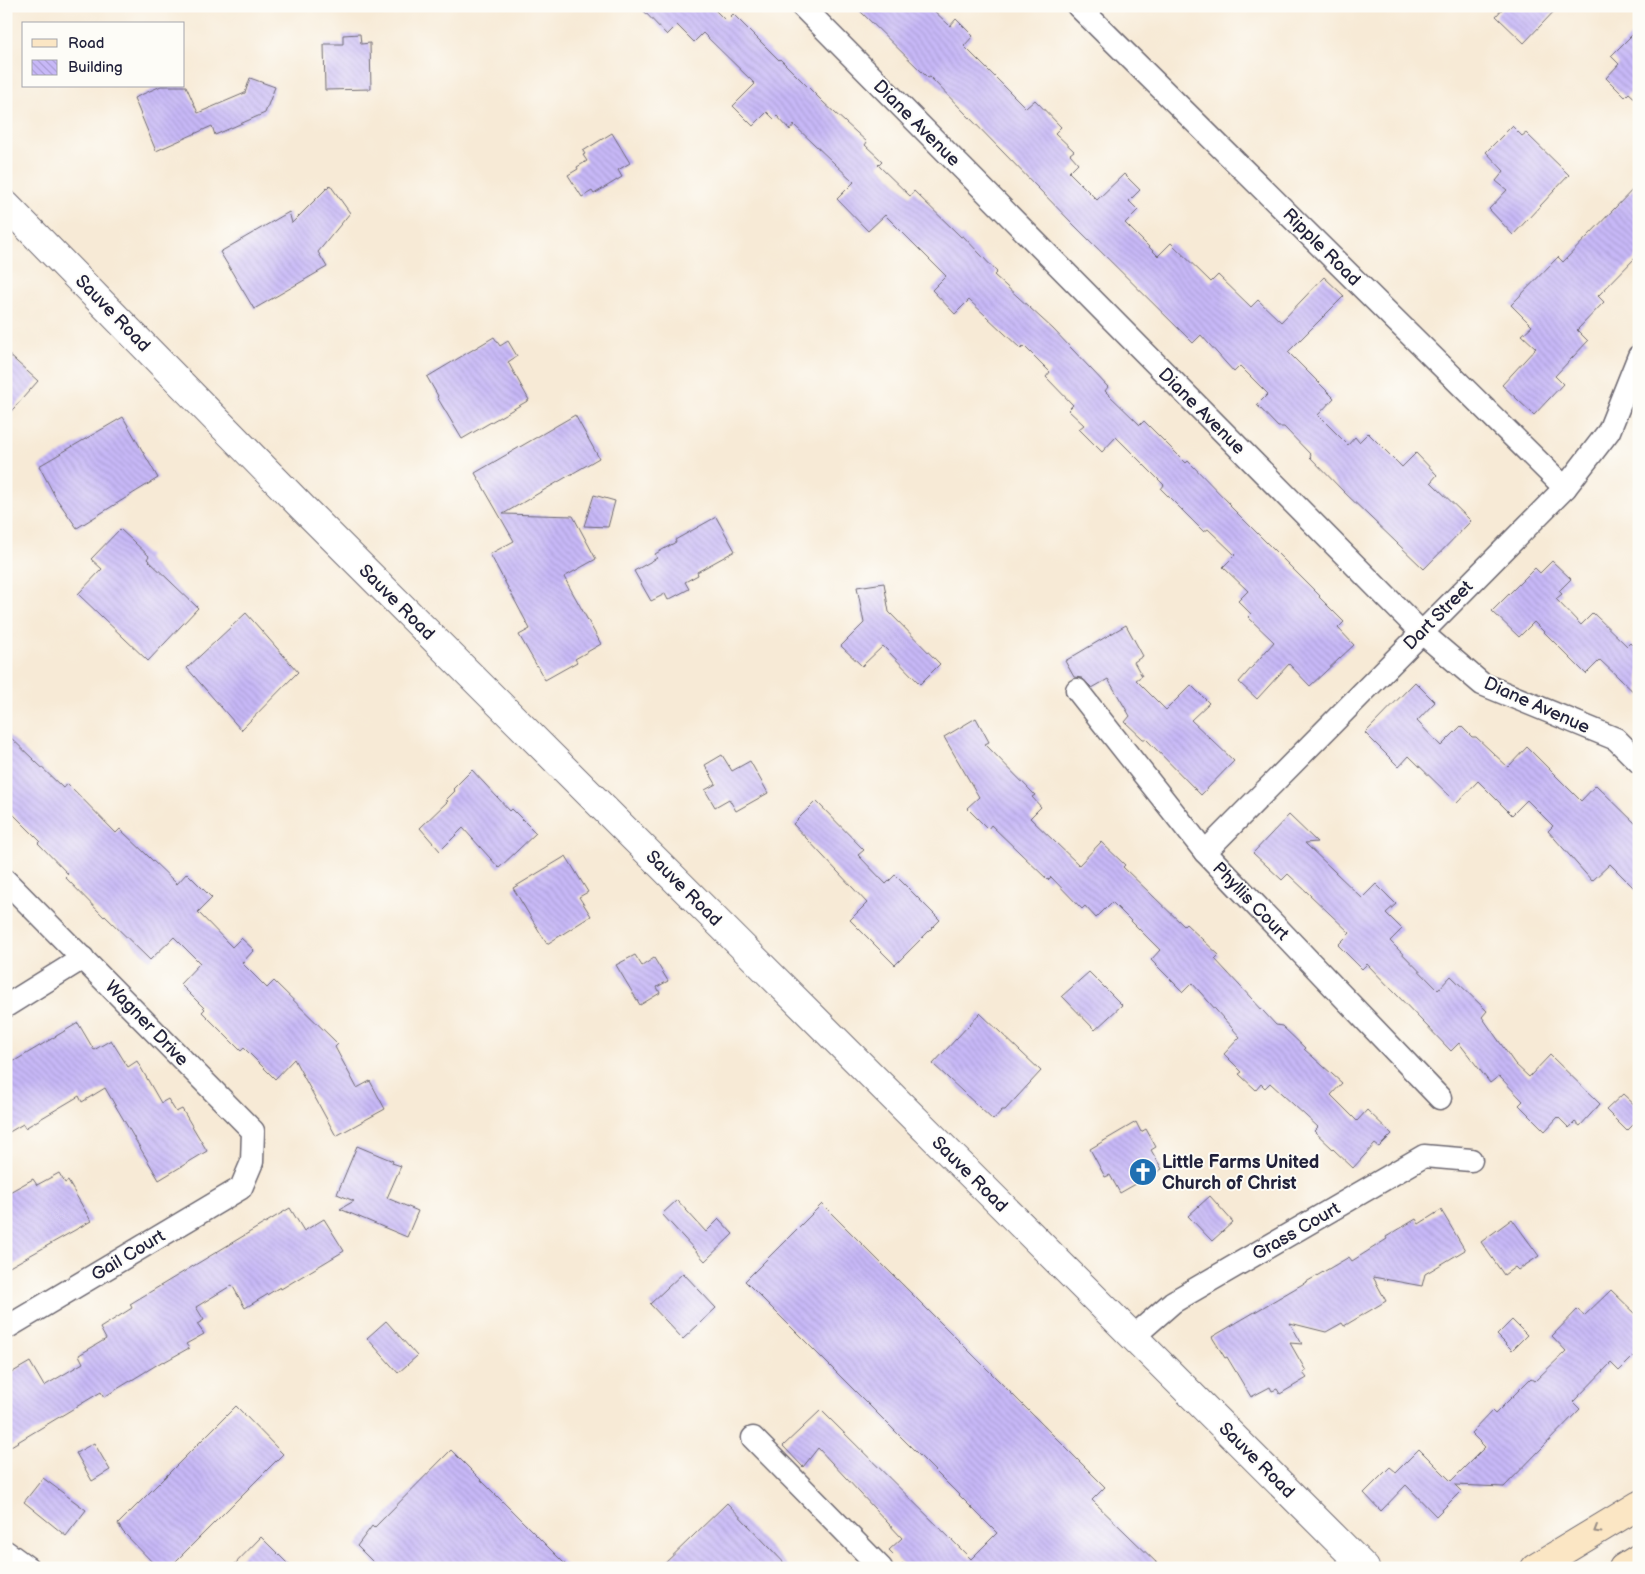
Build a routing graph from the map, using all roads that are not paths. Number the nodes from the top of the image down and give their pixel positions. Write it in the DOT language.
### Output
graph roads {
  1 [pos="802,6"];
  2 [pos="1078,6"];
  3 [pos="6,205"];
  4 [pos="1639,356"];
  5 [pos="1565,488"];
  6 [pos="1421,632"];
  7 [pos="1077,690"];
  8 [pos="1639,762"];
  9 [pos="1205,852"];
  10 [pos="6,881"];
  11 [pos="83,958"];
  12 [pos="6,1006"];
  13 [pos="1440,1098"];
  14 [pos="1471,1160"];
  15 [pos="245,1178"];
  16 [pos="6,1328"];
  17 [pos="1133,1337"];
  18 [pos="753,1438"];
  19 [pos="1639,1505"];
  20 [pos="6,1552"];
  21 [pos="1639,1558"];
  22 [pos="28,1568"];
  23 [pos="881,1568"];
  24 [pos="1364,1568"];
  25 [pos="1535,1568"];
  26 [pos="1623,1568"];
  1 -- 6 [label="street, Diane Avenue"];
  2 -- 5 [label="street, Ripple Road"];
  3 -- 17 [label="street, Sauve Road"];
  4 -- 5 [label="street, Dart Street"];
  5 -- 6 [label="street, Dart Street"];
  6 -- 8 [label="street, Diane Avenue"];
  6 -- 9 [label="street, Dart Street"];
  7 -- 9 [label="street, Phyllis Court"];
  9 -- 13 [label="street, Phyllis Court"];
  10 -- 11 [label="street, Wagner Drive"];
  11 -- 12 [label="street"];
  11 -- 15 [label="street, Wagner Drive"];
  14 -- 17 [label="street, Grass Court"];
  15 -- 16 [label="street, Gail Court"];
  17 -- 24 [label="street, Sauve Road"];
  18 -- 23 [label="street"];
  19 -- 25 [label="main road, one-way"];
  20 -- 22 [label="street"];
  21 -- 26 [label="main road"];
}
